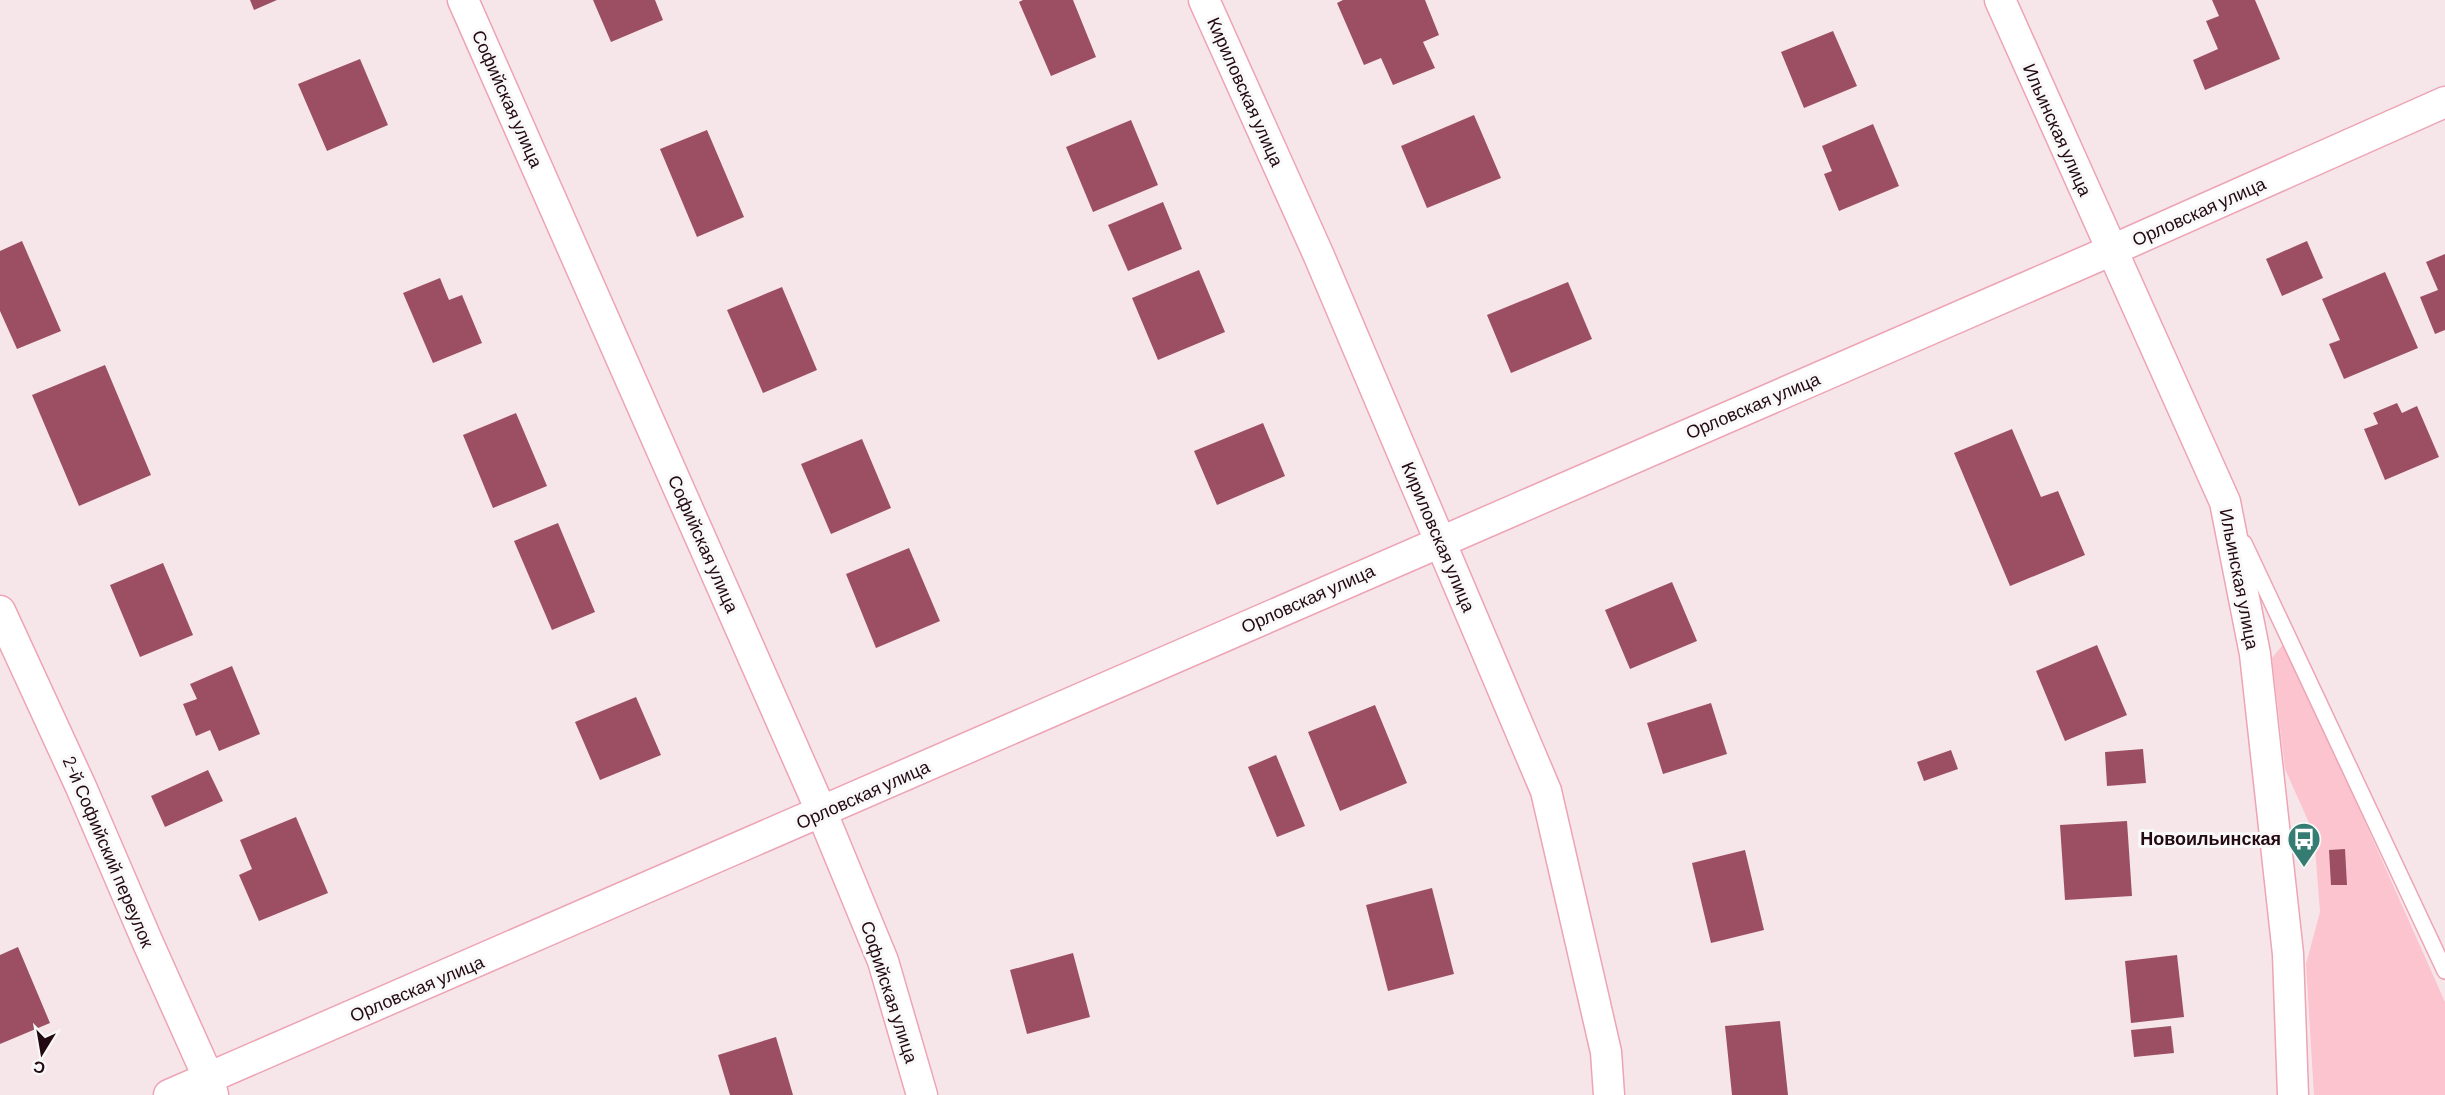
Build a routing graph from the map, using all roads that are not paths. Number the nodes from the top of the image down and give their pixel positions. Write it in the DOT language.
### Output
graph roads {
  1 [pos="463,0"];
  2 [pos="1204,0"];
  3 [pos="2000,0"];
  4 [pos="2445,102"];
  5 [pos="2110,251"];
  6 [pos="2225,502"];
  7 [pos="1440,541"];
  8 [pos="0,611"];
  9 [pos="822,813"];
  10 [pos="2445,971"];
  11 [pos="211,1087"];
  12 [pos="169,1095"];
  13 [pos="922,1095"];
  14 [pos="1609,1095"];
  15 [pos="2293,1095"];
  1 -- 9 [label="street, Софийская улица"];
  2 -- 7 [label="street, Кириловская улица"];
  3 -- 5 [label="street, Ильинская улица"];
  4 -- 5 [label="street, Орловская улица"];
  5 -- 6 [label="street, Ильинская улица"];
  5 -- 7 [label="street, Орловская улица"];
  6 -- 10 [label="lane"];
  6 -- 15 [label="street, Ильинская улица"];
  7 -- 9 [label="street, Орловская улица"];
  7 -- 14 [label="street, Кириловская улица"];
  8 -- 11 [label="street, 2-й Софийский переулок"];
  9 -- 11 [label="street, Орловская улица"];
  9 -- 13 [label="street, Софийская улица"];
  11 -- 12 [label="street, Орловская улица"];
}
